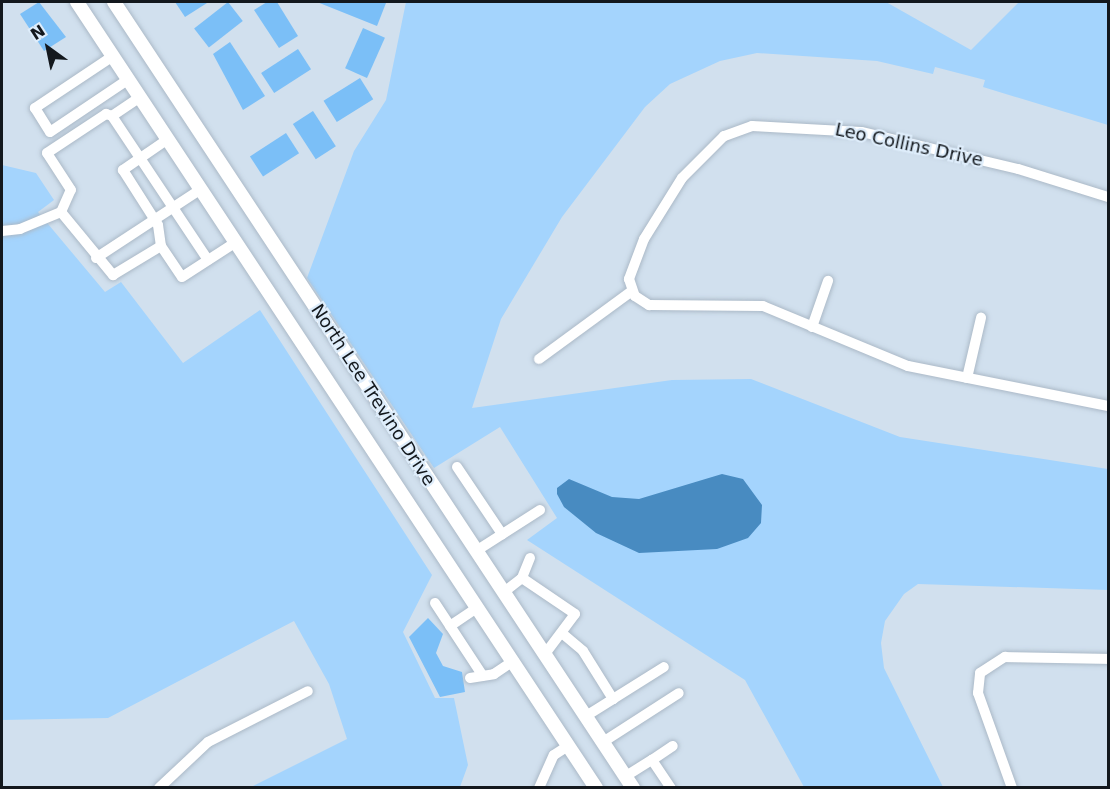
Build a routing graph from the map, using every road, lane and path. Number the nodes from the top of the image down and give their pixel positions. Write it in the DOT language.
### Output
graph roads {
  1 [pos="77,2"];
  2 [pos="114,2"];
  3 [pos="113,56"];
  4 [pos="129,79"];
  5 [pos="140,98"];
  6 [pos="112,116"];
  7 [pos="168,139"];
  8 [pos="140,158"];
  9 [pos="201,189"];
  10 [pos="1108,197"];
  11 [pos="173,208"];
  12 [pos="61,212"];
  13 [pos="155,220"];
  14 [pos="2,231"];
  15 [pos="236,242"];
  16 [pos="161,246"];
  17 [pos="96,258"];
  18 [pos="207,260"];
  19 [pos="828,281"];
  20 [pos="632,291"];
  21 [pos="981,318"];
  22 [pos="812,327"];
  23 [pos="539,359"];
  24 [pos="967,378"];
  25 [pos="1108,406"];
  26 [pos="457,467"];
  27 [pos="540,510"];
  28 [pos="501,534"];
  29 [pos="476,551"];
  30 [pos="530,558"];
  31 [pos="522,578"];
  32 [pos="504,592"];
  33 [pos="435,603"];
  34 [pos="477,608"];
  35 [pos="450,626"];
  36 [pos="562,633"];
  37 [pos="545,654"];
  38 [pos="1108,659"];
  39 [pos="513,662"];
  40 [pos="664,667"];
  41 [pos="483,676"];
  42 [pos="470,678"];
  43 [pos="308,691"];
  44 [pos="679,693"];
  45 [pos="613,699"];
  46 [pos="586,716"];
  47 [pos="603,742"];
  48 [pos="568,746"];
  49 [pos="673,746"];
  50 [pos="652,760"];
  51 [pos="629,782"];
  52 [pos="159,788"];
  53 [pos="539,788"];
  54 [pos="596,788"];
  55 [pos="671,788"];
  56 [pos="1012,788"];
  1 -- 3 [label="main road, North Lee Trevino Drive"];
  2 -- 29 [label="main road, North Lee Trevino Drive"];
  3 -- 4 [label="main road, North Lee Trevino Drive"];
  3 -- 4 [label="street"];
  4 -- 5 [label="main road, North Lee Trevino Drive"];
  5 -- 6 [label="street"];
  5 -- 7 [label="main road, North Lee Trevino Drive"];
  6 -- 8 [label="street"];
  6 -- 12 [label="street"];
  7 -- 8 [label="street"];
  7 -- 9 [label="main road, North Lee Trevino Drive"];
  8 -- 11 [label="street"];
  8 -- 13 [label="street"];
  9 -- 11 [label="street"];
  9 -- 15 [label="main road, North Lee Trevino Drive"];
  10 -- 20 [label="street, Leo Collins Drive"];
  11 -- 13 [label="street"];
  11 -- 18 [label="street"];
  12 -- 14 [label="street"];
  12 -- 17 [label="street"];
  13 -- 16 [label="street"];
  13 -- 17 [label="street"];
  15 -- 18 [label="street"];
  15 -- 34 [label="main road, North Lee Trevino Drive"];
  16 -- 17 [label="street"];
  16 -- 18 [label="street"];
  19 -- 22 [label="street"];
  20 -- 22 [label="street"];
  20 -- 23 [label="street"];
  21 -- 24 [label="street"];
  22 -- 24 [label="street"];
  24 -- 25 [label="street"];
  26 -- 28 [label="street"];
  27 -- 28 [label="street"];
  28 -- 29 [label="street"];
  29 -- 32 [label="main road, North Lee Trevino Drive"];
  30 -- 31 [label="street"];
  31 -- 32 [label="street"];
  31 -- 36 [label="street"];
  32 -- 37 [label="main road, North Lee Trevino Drive"];
  33 -- 35 [label="street"];
  34 -- 35 [label="street"];
  34 -- 39 [label="main road, North Lee Trevino Drive"];
  35 -- 41 [label="street"];
  36 -- 37 [label="street"];
  36 -- 45 [label="street"];
  37 -- 46 [label="main road, North Lee Trevino Drive"];
  38 -- 56 [label="street"];
  39 -- 41 [label="street"];
  39 -- 48 [label="main road, North Lee Trevino Drive"];
  40 -- 45 [label="street"];
  41 -- 42 [label="street"];
  43 -- 52 [label="street"];
  44 -- 47 [label="street"];
  45 -- 46 [label="street"];
  46 -- 47 [label="main road, North Lee Trevino Drive"];
  47 -- 51 [label="main road, North Lee Trevino Drive"];
  48 -- 53 [label="street"];
  48 -- 54 [label="main road, North Lee Trevino Drive"];
  49 -- 50 [label="street"];
  50 -- 51 [label="street"];
  50 -- 55 [label="street"];
}
